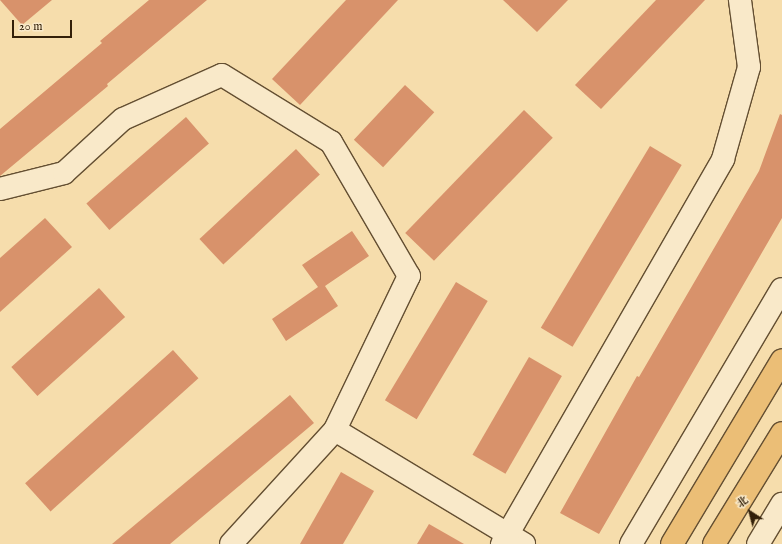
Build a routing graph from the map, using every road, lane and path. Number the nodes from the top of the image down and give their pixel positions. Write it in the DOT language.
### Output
graph roads {
  1 [pos="740,0"];
  2 [pos="0,189"];
  3 [pos="782,289"];
  4 [pos="782,360"];
  5 [pos="335,430"];
  6 [pos="782,433"];
  7 [pos="782,504"];
  8 [pos="511,541"];
  9 [pos="231,544"];
  10 [pos="630,544"];
  11 [pos="672,544"];
  12 [pos="714,544"];
  13 [pos="758,544"];
  1 -- 8 [label="street"];
  2 -- 5 [label="street"];
  3 -- 10 [label="street"];
  4 -- 11 [label="main road"];
  5 -- 8 [label="street"];
  5 -- 9 [label="street"];
  6 -- 12 [label="main road"];
  7 -- 13 [label="street"];
}
